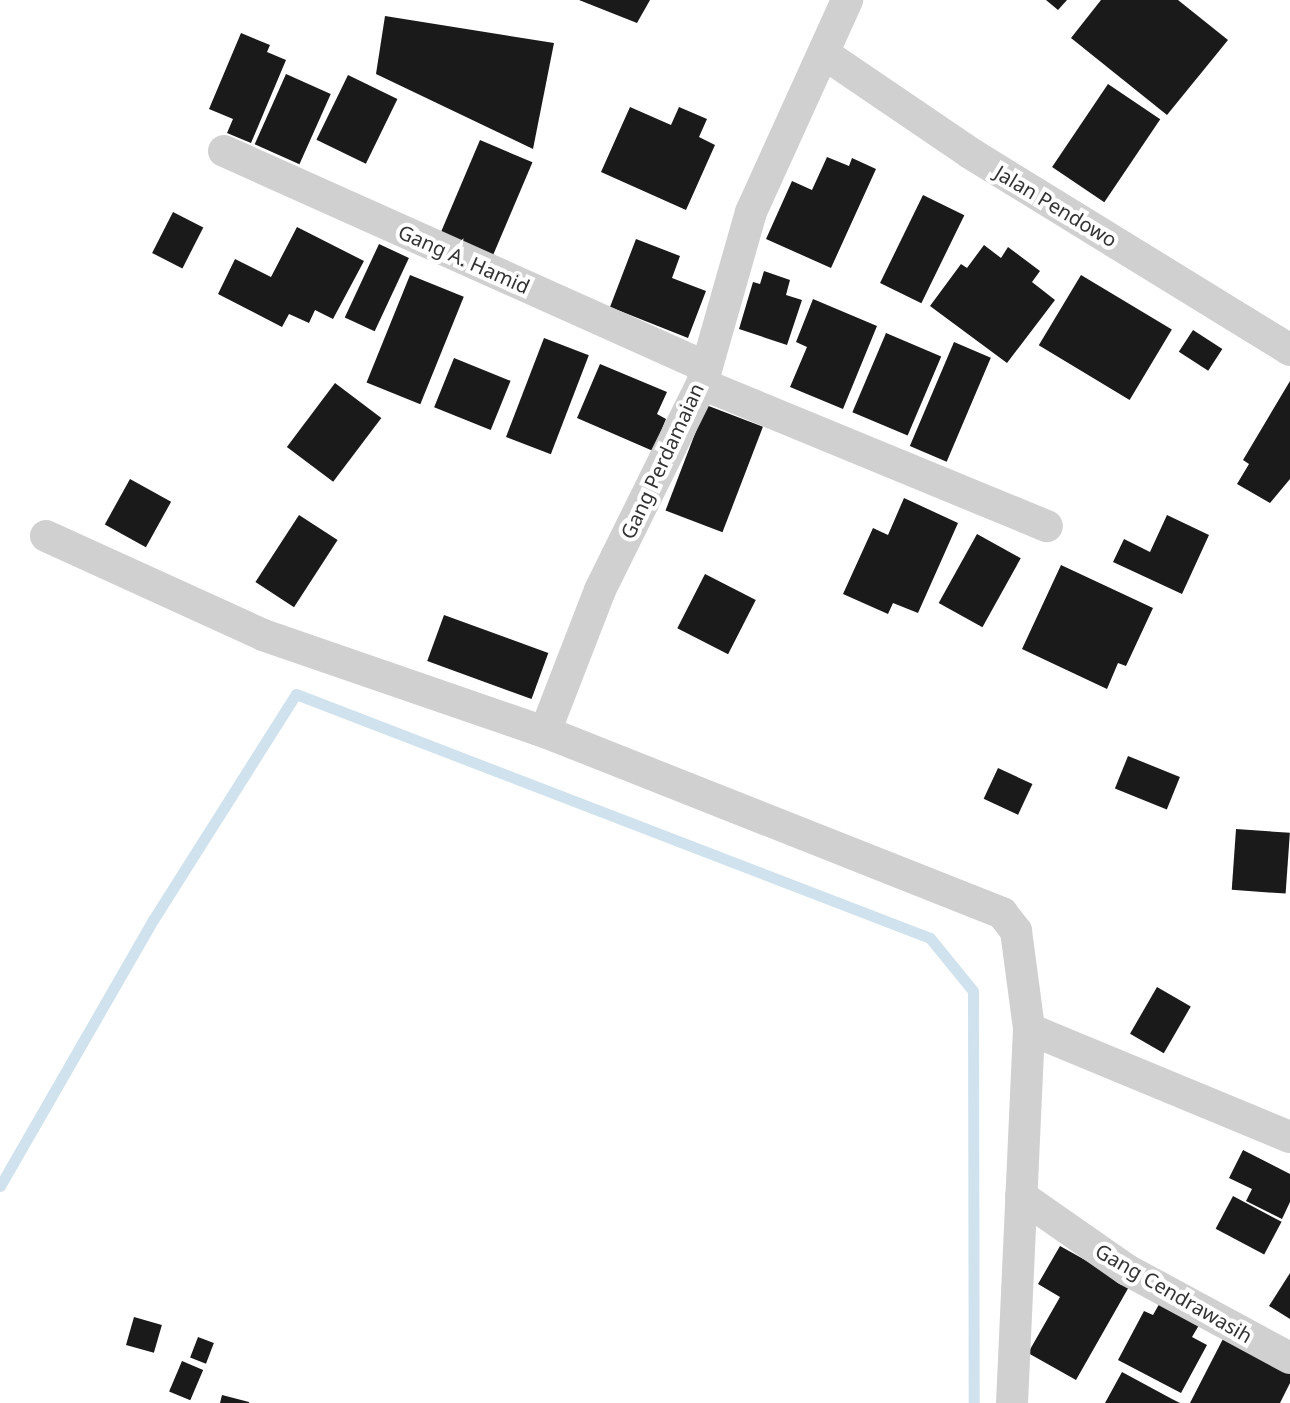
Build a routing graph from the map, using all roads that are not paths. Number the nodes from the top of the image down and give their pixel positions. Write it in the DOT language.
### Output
graph roads {
  1 [pos="847,0"];
  2 [pos="826,55"];
  3 [pos="224,151"];
  4 [pos="1290,350"];
  5 [pos="703,375"];
  6 [pos="1047,526"];
  7 [pos="46,536"];
  8 [pos="545,732"];
  9 [pos="1029,1029"];
  10 [pos="1290,1137"];
  11 [pos="1021,1196"];
  12 [pos="1290,1358"];
  13 [pos="1012,1403"];
  1 -- 2 [label="street, Gang Perdamaian"];
  2 -- 4 [label="street, Jalan Pendowo"];
  2 -- 5 [label="street, Gang Perdamaian"];
  3 -- 5 [label="street, Gang A. Hamid"];
  5 -- 6 [label="street, Gang A. Hamid"];
  5 -- 8 [label="street, Gang Perdamaian"];
  7 -- 8 [label="street"];
  8 -- 9 [label="street"];
  9 -- 10 [label="street"];
  9 -- 11 [label="street"];
  11 -- 12 [label="street, Gang Cendrawasih"];
  11 -- 13 [label="street"];
}
